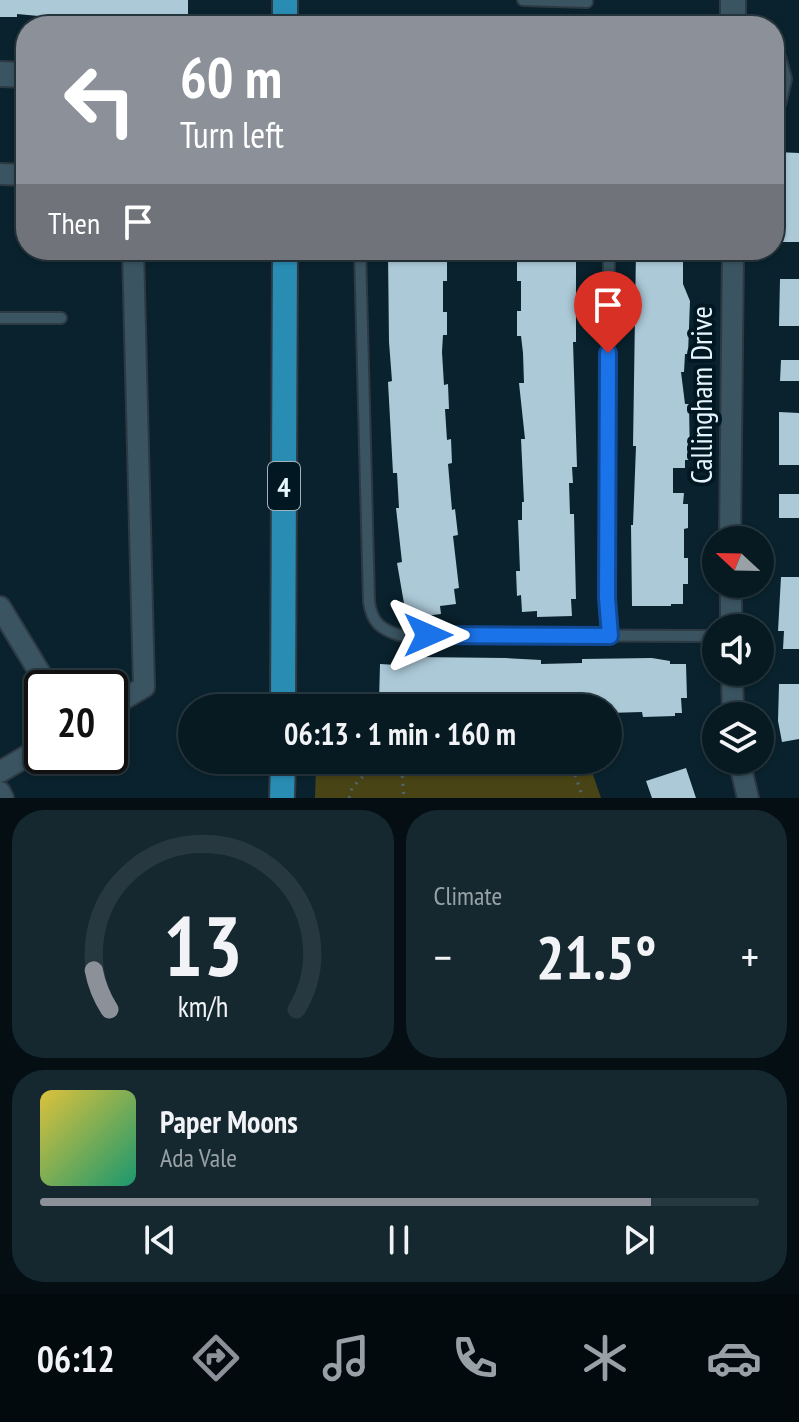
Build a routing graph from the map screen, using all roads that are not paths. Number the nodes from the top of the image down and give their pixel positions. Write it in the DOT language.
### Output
graph roads {
  1 [pos="523,0"];
  2 [pos="587,2"];
  3 [pos="133,260"];
  4 [pos="285,260"];
  5 [pos="360,260"];
  6 [pos="609,260"];
  7 [pos="733,260"];
  8 [pos="0,318"];
  9 [pos="61,318"];
  10 [pos="730,526"];
  11 [pos="0,607"];
  12 [pos="610,636"];
  13 [pos="702,636"];
  14 [pos="38,670"];
  15 [pos="283,694"];
  16 [pos="128,696"];
  17 [pos="24,758"];
  18 [pos="0,772"];
  19 [pos="285,774"];
  20 [pos="742,774"];
  21 [pos="0,792"];
  22 [pos="287,795"];
  23 [pos="3,798"];
  24 [pos="748,798"];
  1 -- 2 [label="lane"];
  3 -- 16 [label="street"];
  4 -- 15 [label="main road, 4"];
  5 -- 12 [label="lane"];
  6 -- 12 [label="lane"];
  7 -- 10 [label="street, Callingham Drive"];
  8 -- 9 [label="lane"];
  11 -- 14 [label="street"];
  12 -- 13 [label="lane"];
  17 -- 18 [label="street"];
  19 -- 22 [label="main road"];
  20 -- 24 [label="street"];
  21 -- 23 [label="street"];
}
